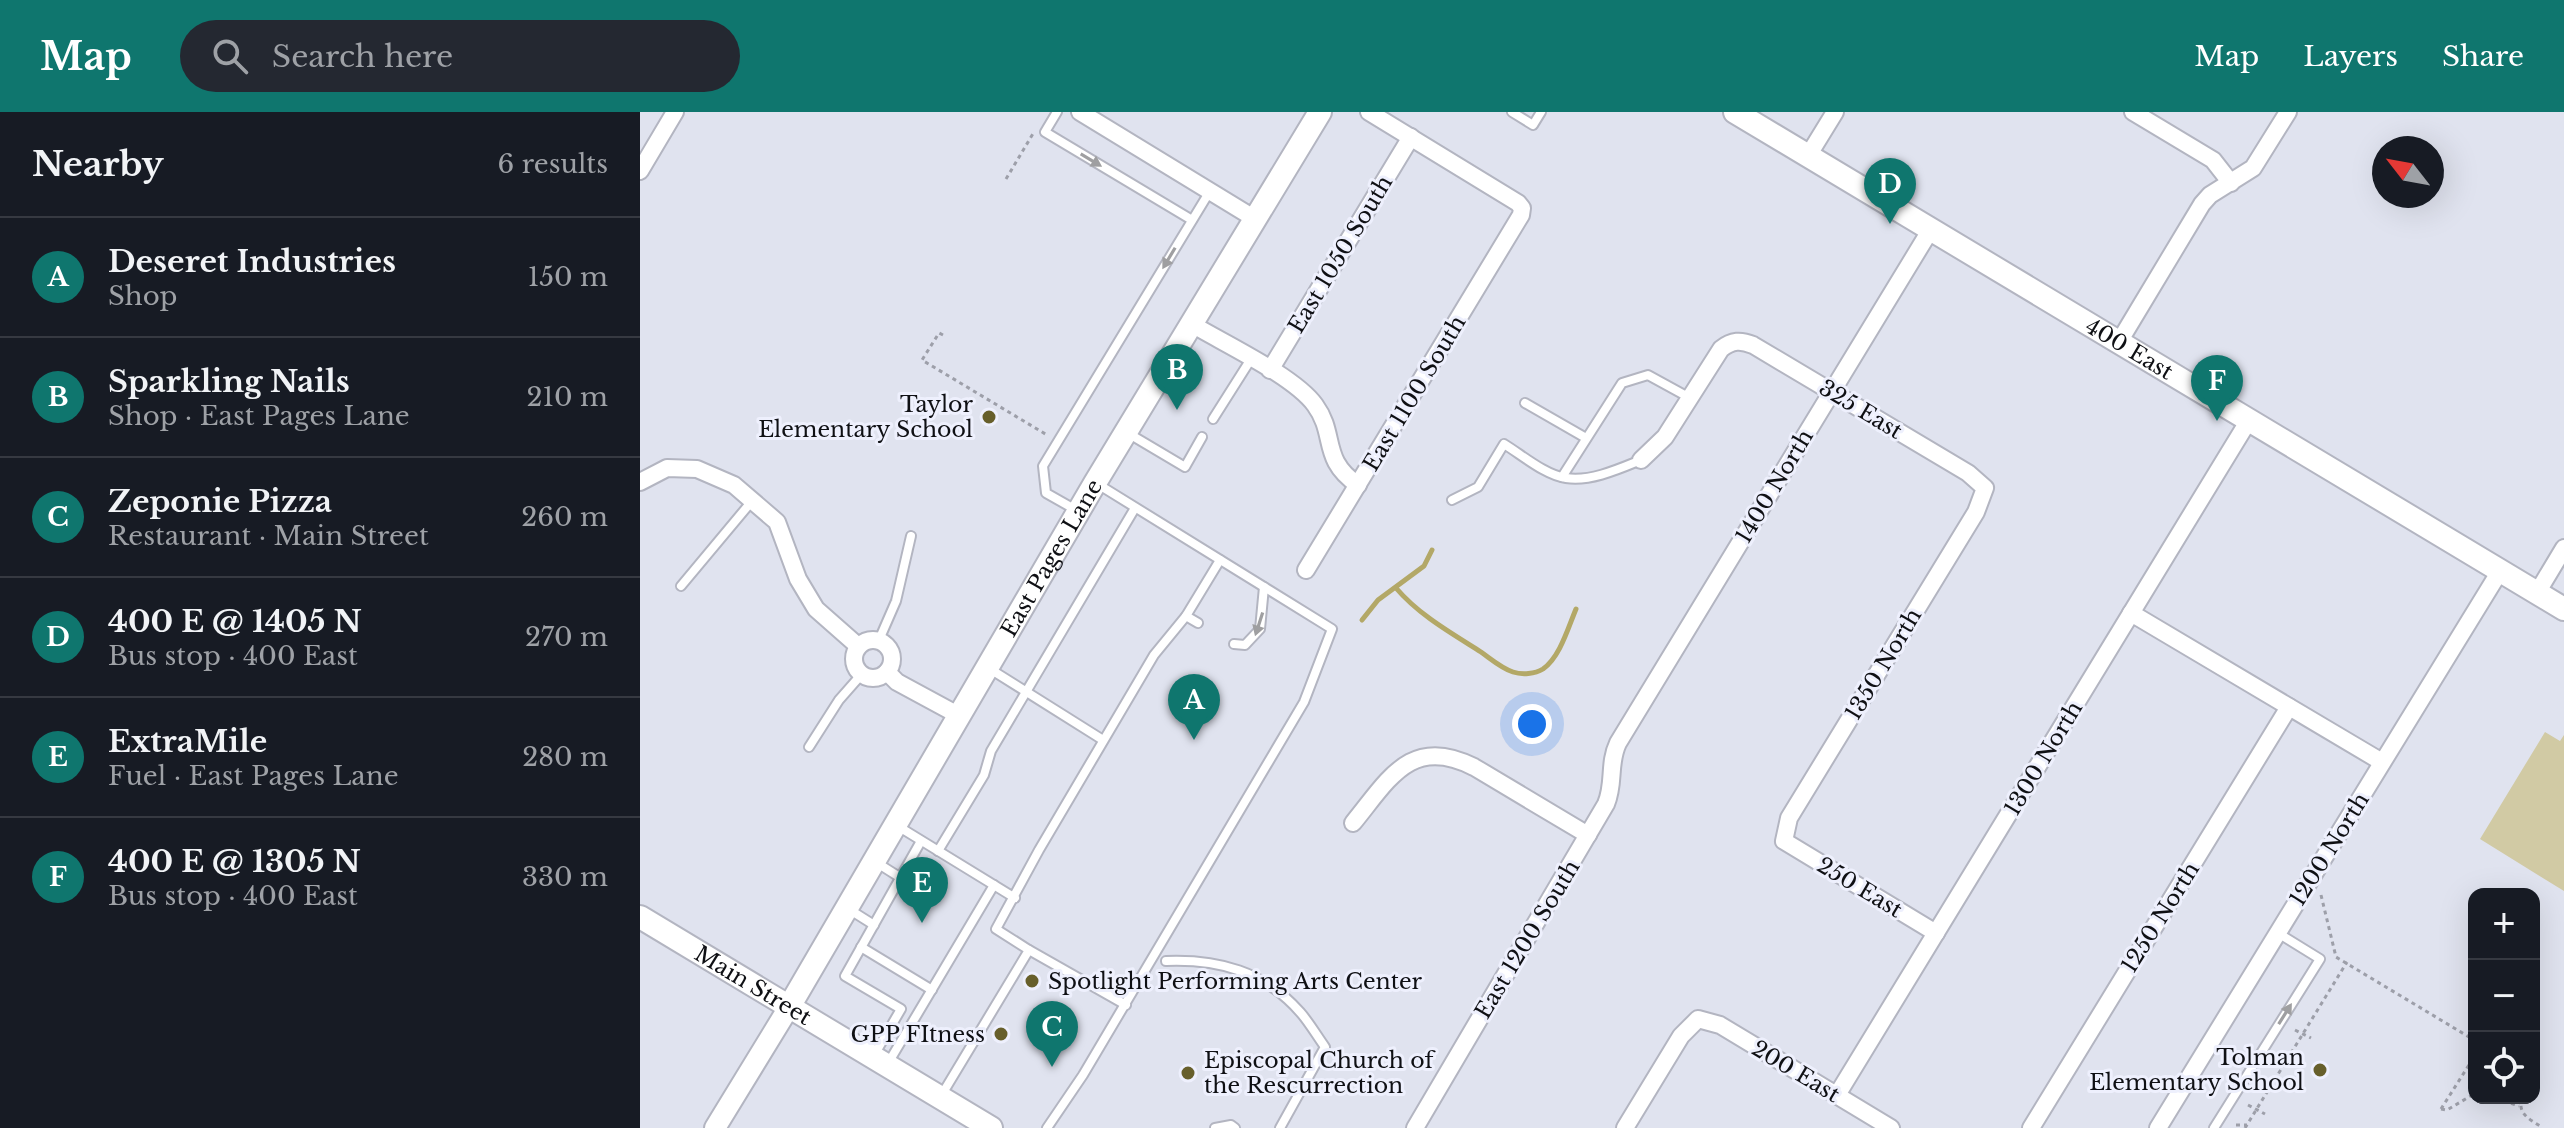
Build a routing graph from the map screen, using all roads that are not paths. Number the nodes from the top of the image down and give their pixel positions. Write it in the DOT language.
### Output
graph roads {
  1 [pos="675,112"];
  2 [pos="1057,112"];
  3 [pos="1080,112"];
  4 [pos="1320,112"];
  5 [pos="1369,112"];
  6 [pos="1512,112"];
  7 [pos="1541,112"];
  8 [pos="1735,112"];
  9 [pos="1835,112"];
  10 [pos="2133,112"];
  11 [pos="2288,112"];
  12 [pos="1411,137"];
  13 [pos="1808,156"];
  14 [pos="640,171"];
  15 [pos="2231,183"];
  16 [pos="1210,191"];
  17 [pos="1192,220"];
  18 [pos="1257,220"];
  19 [pos="1931,229"];
  20 [pos="1190,323"];
  21 [pos="2119,342"];
  22 [pos="1251,359"];
  23 [pos="1270,370"];
  24 [pos="1832,392"];
  25 [pos="1690,398"];
  26 [pos="1525,403"];
  27 [pos="1213,419"];
  28 [pos="2249,420"];
  29 [pos="1126,431"];
  30 [pos="1202,437"];
  31 [pos="1586,438"];
  32 [pos="1641,460"];
  33 [pos="1562,477"];
  34 [pos="640,482"];
  35 [pos="1095,483"];
  36 [pos="1358,485"];
  37 [pos="1985,488"];
  38 [pos="1452,500"];
  39 [pos="752,501"];
  40 [pos="1135,508"];
  41 [pos="1078,511"];
  42 [pos="911,536"];
  43 [pos="2564,548"];
  44 [pos="1220,560"];
  45 [pos="1306,570"];
  46 [pos="2500,571"];
  47 [pos="681,586"];
  48 [pos="1264,587"];
  49 [pos="2537,593"];
  50 [pos="2564,609"];
  51 [pos="2131,613"];
  52 [pos="1186,616"];
  53 [pos="1198,623"];
  54 [pos="879,640"];
  55 [pos="1234,644"];
  56 [pos="858,646"];
  57 [pos="986,667"];
  58 [pos="887,672"];
  59 [pos="861,675"];
  60 [pos="1026,692"];
  61 [pos="2289,707"];
  62 [pos="958,715"];
  63 [pos="1103,740"];
  64 [pos="1618,743"];
  65 [pos="809,747"];
  66 [pos="2382,762"];
  67 [pos="1353,823"];
  68 [pos="895,824"];
  69 [pos="1588,835"];
  70 [pos="921,841"];
  71 [pos="1784,841"];
  72 [pos="938,851"];
  73 [pos="874,861"];
  74 [pos="901,878"];
  75 [pos="994,885"];
  76 [pos="1015,898"];
  77 [pos="847,907"];
  78 [pos="640,917"];
  79 [pos="874,925"];
  80 [pos="1936,933"];
  81 [pos="2278,933"];
  82 [pos="861,947"];
  83 [pos="1029,950"];
  84 [pos="1166,961"];
  85 [pos="932,990"];
  86 [pos="1126,1005"];
  87 [pos="789,1007"];
  88 [pos="880,1062"];
  89 [pos="1837,1095"];
  90 [pos="940,1098"];
  91 [pos="2162,1127"];
  92 [pos="715,1128"];
  93 [pos="991,1128"];
  94 [pos="1047,1128"];
  95 [pos="1215,1128"];
  96 [pos="1235,1128"];
  97 [pos="1280,1128"];
  98 [pos="1415,1128"];
  99 [pos="1625,1128"];
  100 [pos="1891,1128"];
  101 [pos="2031,1128"];
  102 [pos="2214,1128"];
  1 -- 14 [label="street"];
  2 -- 17 [label="lane, one-way"];
  3 -- 16 [label="street"];
  4 -- 18 [label="main road, East Pages Lane"];
  5 -- 12 [label="street"];
  6 -- 7 [label="lane"];
  8 -- 13 [label="main road, 400 East"];
  9 -- 13 [label="street"];
  10 -- 15 [label="street"];
  11 -- 15 [label="street"];
  12 -- 23 [label="street, East 1050 South"];
  12 -- 36 [label="street, East 1100 South"];
  13 -- 19 [label="main road, 400 East"];
  15 -- 21 [label="street"];
  16 -- 17 [label="lane"];
  16 -- 18 [label="street"];
  17 -- 41 [label="lane, one-way"];
  18 -- 20 [label="main road, East Pages Lane"];
  19 -- 21 [label="main road, 400 East"];
  19 -- 24 [label="street, 1400 North"];
  20 -- 22 [label="street"];
  20 -- 29 [label="main road, East Pages Lane"];
  21 -- 28 [label="main road, 400 East"];
  22 -- 23 [label="street"];
  22 -- 27 [label="lane"];
  23 -- 36 [label="street"];
  24 -- 25 [label="street, 325 East"];
  24 -- 37 [label="street, 325 East"];
  24 -- 64 [label="street, 1400 North"];
  25 -- 31 [label="lane"];
  25 -- 32 [label="street"];
  26 -- 31 [label="lane"];
  28 -- 46 [label="main road, 400 East"];
  28 -- 51 [label="street, 1300 North"];
  29 -- 30 [label="lane"];
  29 -- 35 [label="main road, East Pages Lane"];
  31 -- 33 [label="lane"];
  32 -- 33 [label="lane"];
  33 -- 38 [label="lane"];
  34 -- 39 [label="street"];
  35 -- 40 [label="lane"];
  35 -- 41 [label="main road, East Pages Lane"];
  36 -- 45 [label="street, East 1100 South"];
  37 -- 71 [label="street, 1350 North"];
  39 -- 47 [label="lane"];
  39 -- 56 [label="street"];
  40 -- 44 [label="lane"];
  40 -- 60 [label="lane"];
  41 -- 57 [label="main road, East Pages Lane"];
  42 -- 54 [label="lane"];
  43 -- 49 [label="street"];
  44 -- 48 [label="lane"];
  44 -- 52 [label="lane"];
  46 -- 49 [label="main road, 400 East"];
  46 -- 66 [label="street, 1200 North"];
  48 -- 55 [label="lane, one-way"];
  48 -- 86 [label="lane"];
  49 -- 50 [label="main road, 400 East"];
  51 -- 61 [label="street"];
  51 -- 80 [label="street, 1300 North"];
  52 -- 53 [label="lane"];
  52 -- 63 [label="lane"];
  54 -- 56 [label="street"];
  54 -- 58 [label="street"];
  56 -- 59 [label="street"];
  57 -- 60 [label="lane"];
  57 -- 62 [label="main road, East Pages Lane"];
  58 -- 59 [label="street"];
  58 -- 62 [label="street"];
  59 -- 65 [label="lane"];
  60 -- 63 [label="lane"];
  60 -- 72 [label="lane"];
  61 -- 66 [label="street"];
  61 -- 101 [label="street, 1250 North"];
  62 -- 68 [label="main road, East Pages Lane"];
  63 -- 76 [label="lane"];
  64 -- 69 [label="street, East 1200 South"];
  66 -- 81 [label="street, 1200 North"];
  67 -- 69 [label="street"];
  68 -- 70 [label="lane"];
  68 -- 73 [label="main road, East Pages Lane"];
  69 -- 98 [label="street, East 1200 South"];
  70 -- 72 [label="lane"];
  70 -- 74 [label="lane"];
  71 -- 80 [label="street, 250 East"];
  72 -- 75 [label="lane"];
  73 -- 74 [label="lane"];
  73 -- 77 [label="main road, East Pages Lane"];
  74 -- 79 [label="lane"];
  75 -- 76 [label="lane"];
  75 -- 85 [label="lane"];
  76 -- 83 [label="lane"];
  77 -- 79 [label="lane"];
  77 -- 87 [label="main road, East Pages Lane"];
  78 -- 87 [label="main road, Main Street"];
  79 -- 82 [label="lane"];
  80 -- 89 [label="street, 1300 North"];
  81 -- 91 [label="street, 1200 North"];
  102 -- 81 [label="lane, one-way"];
  82 -- 85 [label="lane"];
  82 -- 88 [label="lane"];
  83 -- 86 [label="lane"];
  83 -- 90 [label="lane"];
  84 -- 97 [label="lane"];
  85 -- 88 [label="lane"];
  86 -- 94 [label="lane"];
  87 -- 88 [label="main road, Main Street"];
  87 -- 92 [label="street"];
  88 -- 90 [label="main road, Main Street"];
  89 -- 99 [label="street, 200 East"];
  89 -- 100 [label="street, 200 East"];
  90 -- 93 [label="main road, Main Street"];
  95 -- 96 [label="lane"];
}
